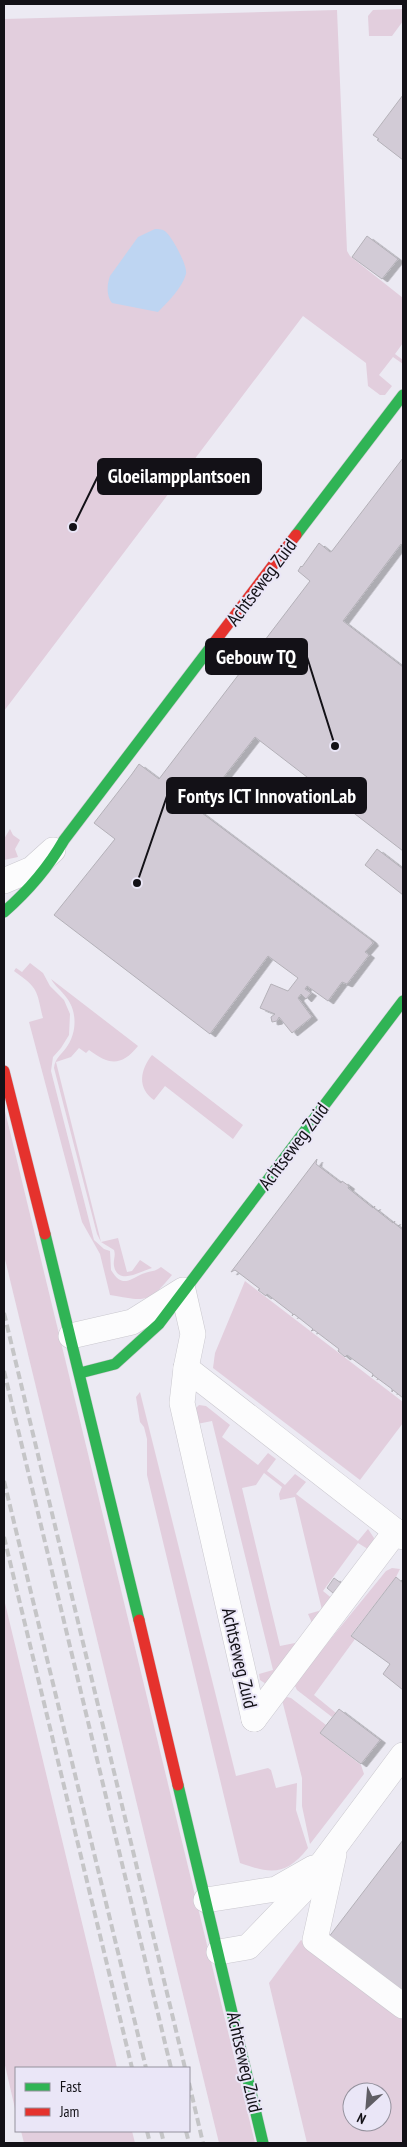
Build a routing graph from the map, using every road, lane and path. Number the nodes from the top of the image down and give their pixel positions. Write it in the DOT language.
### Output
graph roads {
  1 [pos="403,394"];
  2 [pos="64,840"];
  3 [pos="4,881"];
  4 [pos="4,912"];
  5 [pos="403,1001"];
  6 [pos="4,1071"];
  7 [pos="183,1290"];
  8 [pos="71,1336"];
  9 [pos="186,1368"];
  10 [pos="80,1373"];
  11 [pos="400,1534"];
  12 [pos="403,1755"];
  13 [pos="330,1854"];
  14 [pos="206,1900"];
  15 [pos="219,1952"];
  16 [pos="403,2006"];
  17 [pos="263,2143"];
  1 -- 2 [label="street, Achtseweg Zuid"];
  2 -- 3 [label="street, Achtseweg Zuid"];
  2 -- 4 [label="street, Achtseweg Zuid"];
  5 -- 7 [label="street, Achtseweg Zuid"];
  6 -- 8 [label="street, Achtseweg Zuid"];
  7 -- 8 [label="street, Achtseweg Zuid"];
  7 -- 9 [label="street, Achtseweg Zuid"];
  7 -- 10 [label="street, Achtseweg Zuid"];
  8 -- 10 [label="street, Achtseweg Zuid"];
  9 -- 11 [label="street, Achtseweg Zuid"];
  9 -- 11 [label="street, Achtseweg Zuid"];
  10 -- 14 [label="street, Achtseweg Zuid"];
  12 -- 13 [label="street"];
  13 -- 14 [label="street"];
  13 -- 15 [label="street"];
  13 -- 16 [label="street"];
  14 -- 15 [label="street, Achtseweg Zuid"];
  15 -- 17 [label="street, Achtseweg Zuid"];
}
